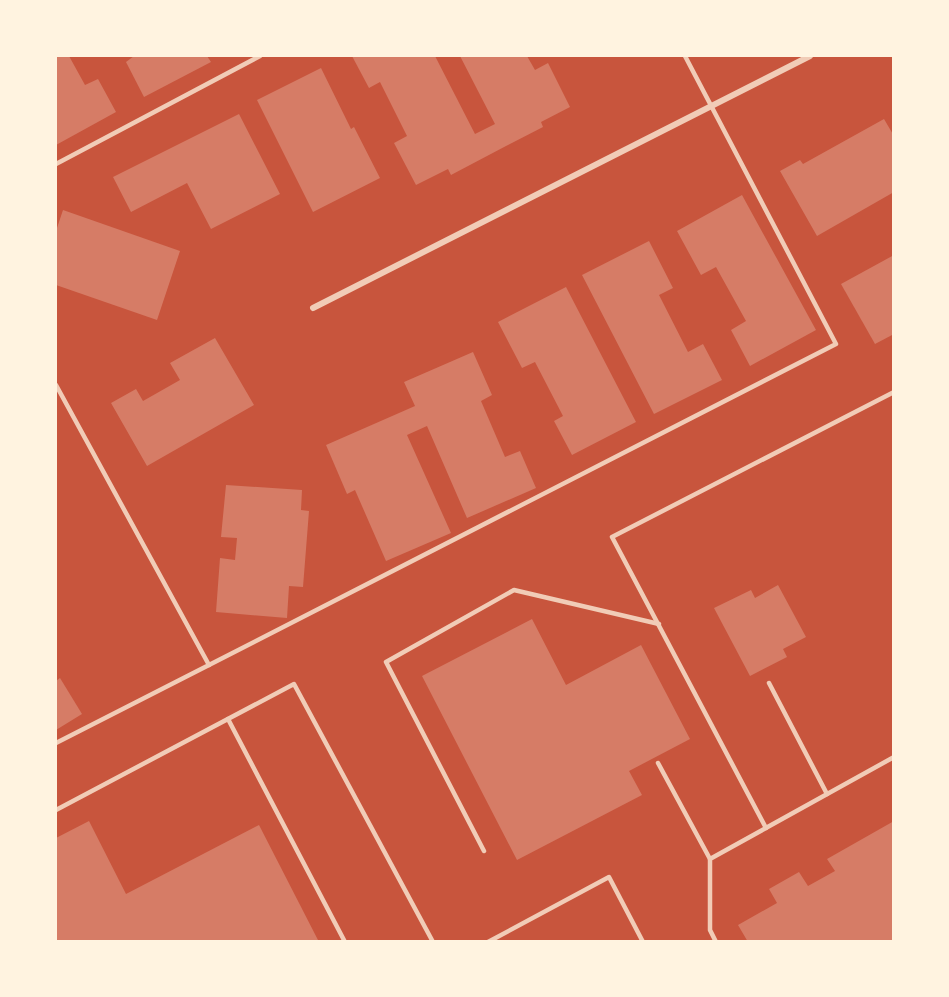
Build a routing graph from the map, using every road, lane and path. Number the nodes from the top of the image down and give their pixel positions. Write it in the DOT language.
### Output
graph roads {
  1 [pos="260,56"];
  2 [pos="685,56"];
  3 [pos="810,56"];
  4 [pos="712,105"];
  5 [pos="56,164"];
  6 [pos="313,308"];
  7 [pos="56,385"];
  8 [pos="894,392"];
  9 [pos="659,624"];
  10 [pos="209,665"];
  11 [pos="769,682"];
  12 [pos="228,719"];
  13 [pos="56,743"];
  14 [pos="894,757"];
  15 [pos="658,763"];
  16 [pos="827,794"];
  17 [pos="56,810"];
  18 [pos="766,828"];
  19 [pos="484,851"];
  20 [pos="710,858"];
  21 [pos="345,942"];
  22 [pos="433,942"];
  23 [pos="488,942"];
  24 [pos="643,942"];
  25 [pos="716,942"];
  1 -- 5 [label="lane"];
  2 -- 4 [label="lane"];
  3 -- 4 [label="street"];
  4 -- 6 [label="street"];
  4 -- 10 [label="lane"];
  7 -- 10 [label="lane"];
  8 -- 9 [label="lane"];
  9 -- 18 [label="lane"];
  9 -- 19 [label="lane"];
  10 -- 13 [label="lane"];
  11 -- 16 [label="lane"];
  12 -- 17 [label="lane"];
  12 -- 21 [label="lane"];
  12 -- 22 [label="lane"];
  14 -- 16 [label="lane"];
  15 -- 20 [label="lane"];
  16 -- 18 [label="lane"];
  18 -- 20 [label="lane"];
  20 -- 25 [label="lane"];
  23 -- 24 [label="lane"];
}
